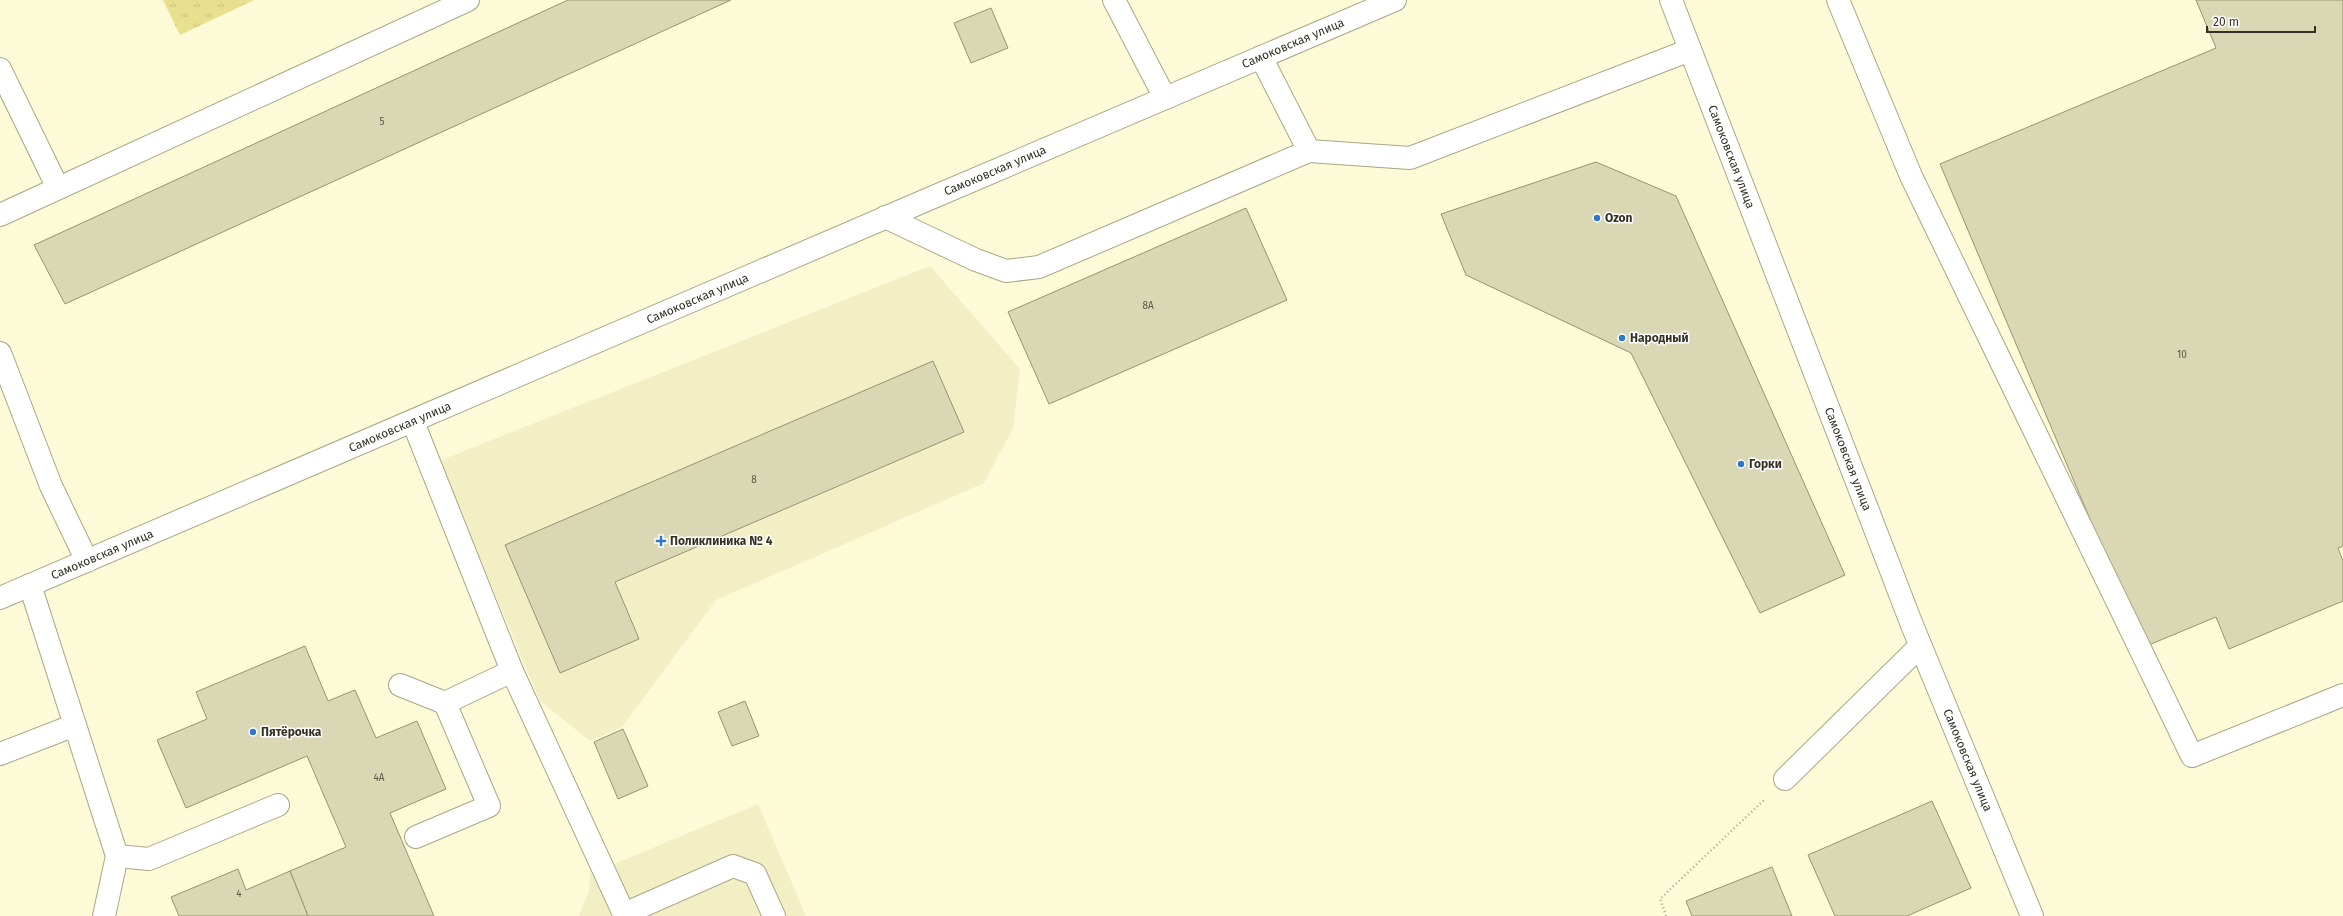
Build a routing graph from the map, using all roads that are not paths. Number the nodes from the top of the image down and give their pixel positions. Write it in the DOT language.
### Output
graph roads {
  1 [pos="468,0"];
  2 [pos="1114,0"];
  3 [pos="1395,0"];
  4 [pos="1671,0"];
  5 [pos="1838,0"];
  6 [pos="1690,50"];
  7 [pos="1261,57"];
  8 [pos="0,69"];
  9 [pos="1165,98"];
  10 [pos="1309,151"];
  11 [pos="58,188"];
  12 [pos="0,215"];
  13 [pos="885,217"];
  14 [pos="0,353"];
  15 [pos="413,422"];
  16 [pos="87,561"];
  17 [pos="30,585"];
  18 [pos="0,598"];
  19 [pos="1920,646"];
  20 [pos="512,671"];
  21 [pos="400,685"];
  22 [pos="2343,695"];
  23 [pos="445,703"];
  24 [pos="75,725"];
  25 [pos="0,754"];
  26 [pos="1785,779"];
  27 [pos="278,805"];
  28 [pos="416,837"];
  29 [pos="117,856"];
  30 [pos="104,916"];
  31 [pos="774,916"];
  32 [pos="2032,916"];
  1 -- 11 [label="street"];
  2 -- 9 [label="street"];
  3 -- 7 [label="street, Самоковская улица"];
  4 -- 6 [label="street, Самоковская улица"];
  5 -- 22 [label="street"];
  6 -- 10 [label="street"];
  6 -- 19 [label="street, Самоковская улица"];
  7 -- 9 [label="street, Самоковская улица"];
  7 -- 10 [label="street"];
  8 -- 11 [label="street"];
  9 -- 13 [label="street, Самоковская улица"];
  10 -- 13 [label="street"];
  11 -- 12 [label="street"];
  13 -- 15 [label="street, Самоковская улица"];
  14 -- 16 [label="street"];
  15 -- 16 [label="street, Самоковская улица"];
  15 -- 20 [label="street"];
  16 -- 17 [label="street, Самоковская улица"];
  17 -- 18 [label="street, Самоковская улица"];
  17 -- 24 [label="street"];
  19 -- 26 [label="street"];
  19 -- 32 [label="street, Самоковская улица"];
  20 -- 23 [label="street"];
  20 -- 31 [label="street"];
  21 -- 23 [label="street"];
  23 -- 28 [label="street"];
  24 -- 25 [label="street"];
  24 -- 29 [label="street"];
  27 -- 29 [label="street"];
  29 -- 30 [label="street"];
}
